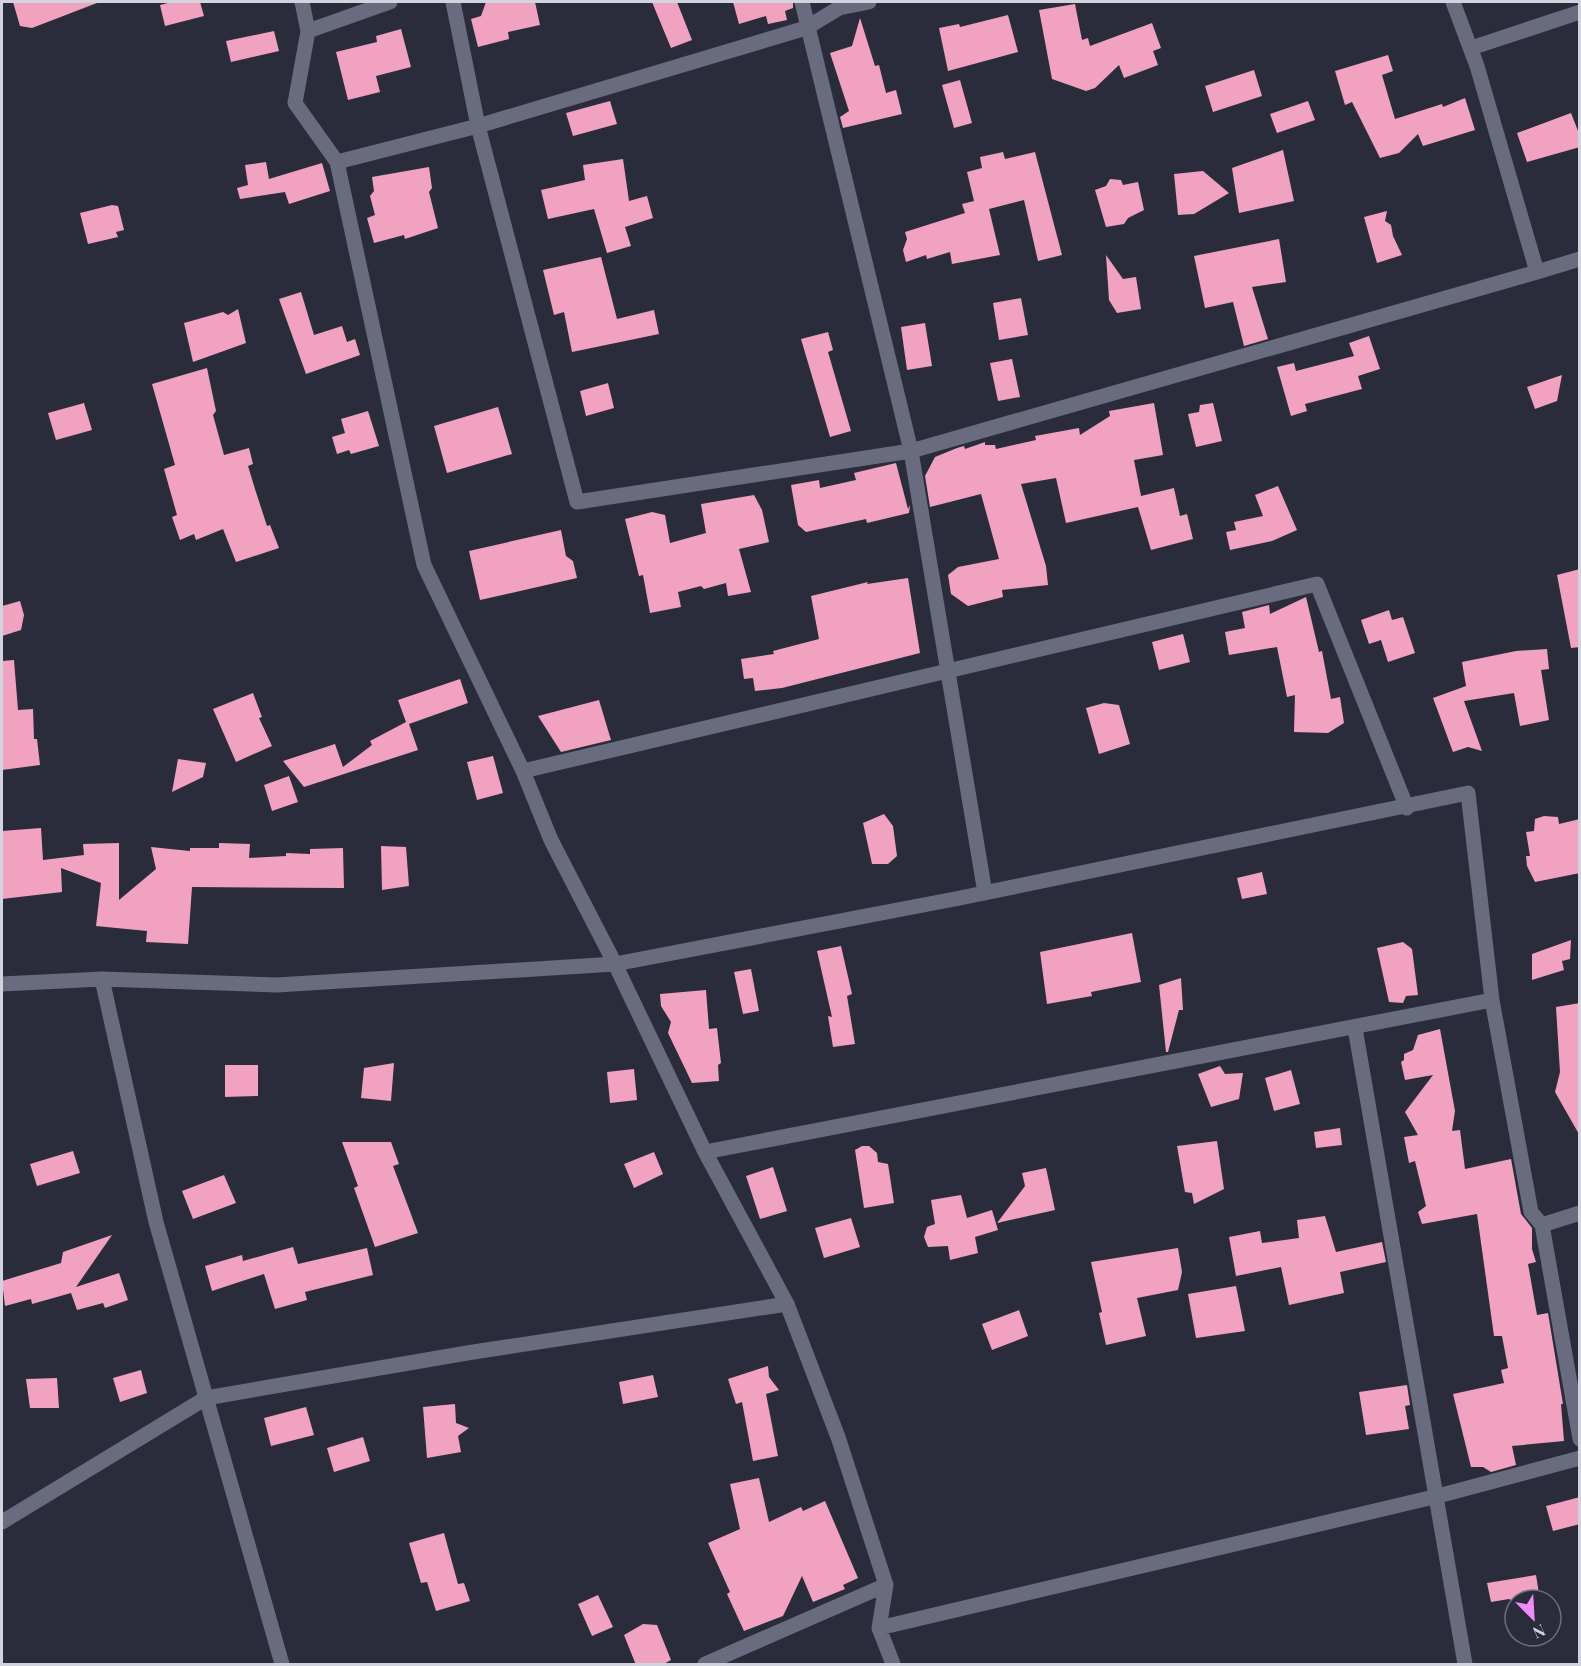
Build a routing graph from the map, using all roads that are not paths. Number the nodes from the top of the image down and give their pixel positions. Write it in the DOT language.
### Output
graph roads {
  1 [pos="302,2"];
  2 [pos="390,2"];
  3 [pos="453,2"];
  4 [pos="802,2"];
  5 [pos="869,2"];
  6 [pos="1454,2"];
  7 [pos="1580,12"];
  8 [pos="806,28"];
  9 [pos="308,31"];
  10 [pos="1471,48"];
  11 [pos="478,126"];
  12 [pos="337,162"];
  13 [pos="1580,259"];
  14 [pos="1537,272"];
  15 [pos="911,452"];
  16 [pos="949,671"];
  17 [pos="523,771"];
  18 [pos="1407,808"];
  19 [pos="985,893"];
  20 [pos="615,964"];
  21 [pos="102,979"];
  22 [pos="2,984"];
  23 [pos="1492,1000"];
  24 [pos="1355,1028"];
  25 [pos="705,1152"];
  26 [pos="1580,1213"];
  27 [pos="1542,1226"];
  28 [pos="788,1304"];
  29 [pos="206,1398"];
  30 [pos="1580,1439"];
  31 [pos="1580,1458"];
  32 [pos="1438,1496"];
  33 [pos="2,1522"];
  34 [pos="886,1585"];
  35 [pos="879,1628"];
  36 [pos="282,1665"];
  37 [pos="705,1665"];
  38 [pos="893,1665"];
  39 [pos="1465,1665"];
  1 -- 9 [label="street"];
  2 -- 9 [label="street"];
  3 -- 11 [label="street"];
  4 -- 8 [label="street"];
  5 -- 8 [label="street"];
  6 -- 10 [label="street"];
  7 -- 10 [label="street"];
  8 -- 11 [label="street"];
  8 -- 15 [label="street"];
  9 -- 12 [label="street"];
  10 -- 14 [label="street"];
  11 -- 12 [label="street"];
  11 -- 15 [label="street"];
  12 -- 17 [label="street"];
  13 -- 14 [label="street"];
  14 -- 15 [label="street"];
  15 -- 16 [label="street"];
  16 -- 17 [label="street"];
  16 -- 18 [label="street"];
  16 -- 19 [label="street"];
  17 -- 20 [label="street"];
  18 -- 19 [label="street"];
  18 -- 23 [label="street"];
  19 -- 20 [label="street"];
  20 -- 21 [label="street"];
  20 -- 25 [label="street"];
  21 -- 22 [label="street"];
  21 -- 29 [label="street"];
  23 -- 24 [label="street"];
  23 -- 27 [label="street"];
  24 -- 25 [label="street"];
  24 -- 32 [label="street"];
  25 -- 28 [label="street"];
  26 -- 27 [label="street"];
  27 -- 30 [label="street"];
  28 -- 29 [label="street"];
  28 -- 34 [label="street"];
  29 -- 33 [label="street"];
  29 -- 36 [label="street"];
  31 -- 32 [label="street"];
  32 -- 35 [label="street"];
  32 -- 39 [label="street"];
  34 -- 35 [label="street"];
  34 -- 37 [label="street"];
  35 -- 38 [label="street"];
}
